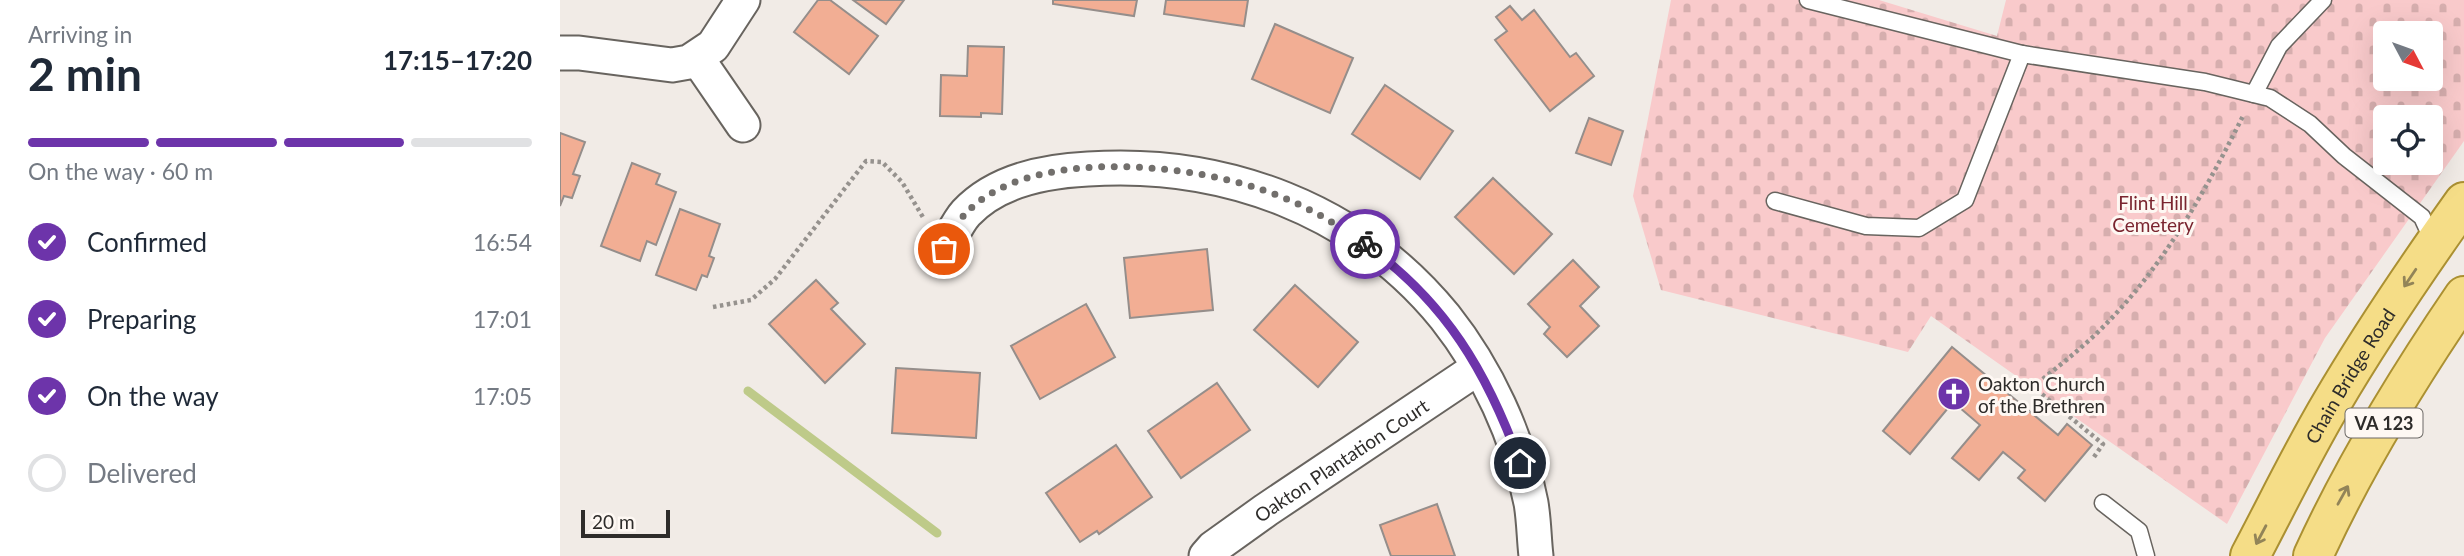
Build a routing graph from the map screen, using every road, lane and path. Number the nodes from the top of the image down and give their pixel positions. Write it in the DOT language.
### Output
graph roads {
  1 [pos="743,0"];
  2 [pos="1808,0"];
  3 [pos="2323,0"];
  4 [pos="560,53"];
  5 [pos="2022,54"];
  6 [pos="697,58"];
  7 [pos="2254,94"];
  8 [pos="743,125"];
  9 [pos="1775,201"];
  10 [pos="2464,202"];
  11 [pos="2434,243"];
  12 [pos="944,249"];
  13 [pos="2464,296"];
  14 [pos="713,307"];
  15 [pos="1478,368"];
  16 [pos="2094,457"];
  17 [pos="2103,503"];
  18 [pos="1206,556"];
  19 [pos="1536,556"];
  20 [pos="2146,556"];
  21 [pos="2250,556"];
  22 [pos="2313,556"];
  1 -- 6 [label="street"];
  2 -- 5 [label="lane"];
  3 -- 7 [label="lane"];
  4 -- 6 [label="street"];
  5 -- 7 [label="lane"];
  5 -- 9 [label="lane"];
  6 -- 8 [label="street"];
  7 -- 11 [label="lane"];
  7 -- 16 [label="path"];
  10 -- 11 [label="main road, Chain Bridge Road / VA 123"];
  11 -- 21 [label="main road, Chain Bridge Road / VA 123, one-way"];
  12 -- 14 [label="path"];
  12 -- 15 [label="street"];
  22 -- 13 [label="main road, VA 123, one-way"];
  15 -- 18 [label="street, Oakton Plantation Court"];
  15 -- 19 [label="street"];
  17 -- 20 [label="lane"];
}
